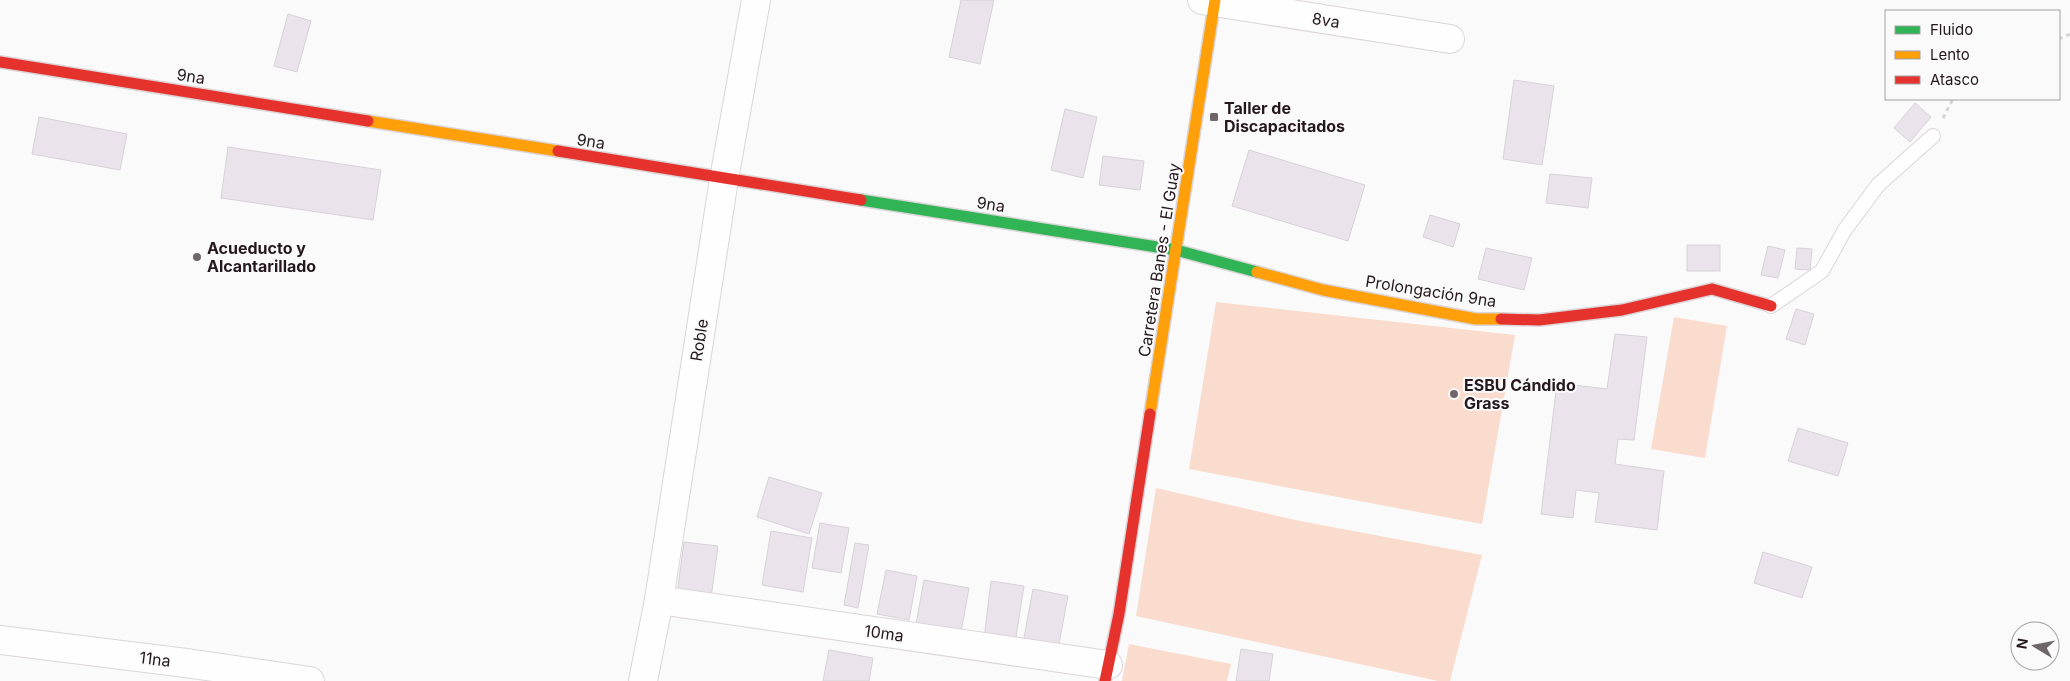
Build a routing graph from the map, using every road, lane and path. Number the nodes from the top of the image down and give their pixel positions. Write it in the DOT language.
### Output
graph roads {
  1 [pos="756,0"];
  2 [pos="1211,1"];
  3 [pos="1450,39"];
  4 [pos="0,62"];
  5 [pos="1934,136"];
  6 [pos="724,179"];
  7 [pos="1176,250"];
  8 [pos="1771,306"];
  9 [pos="659,600"];
  10 [pos="0,640"];
  11 [pos="184,672"];
  12 [pos="1107,673"];
  13 [pos="310,681"];
  14 [pos="643,681"];
  1 -- 6 [label="street, Roble"];
  2 -- 3 [label="street, 8va"];
  2 -- 7 [label="street, Carretera Banes - El Guay"];
  4 -- 6 [label="street, 9na"];
  5 -- 8 [label="lane"];
  6 -- 7 [label="street, 9na"];
  6 -- 9 [label="street, Roble"];
  7 -- 8 [label="street, Prolongación 9na"];
  7 -- 12 [label="street, Carretera Banes - El Guay"];
  9 -- 12 [label="street, 10ma"];
  9 -- 14 [label="street, Roble"];
  10 -- 11 [label="street, 11na"];
  11 -- 13 [label="street, 11na"];
}
